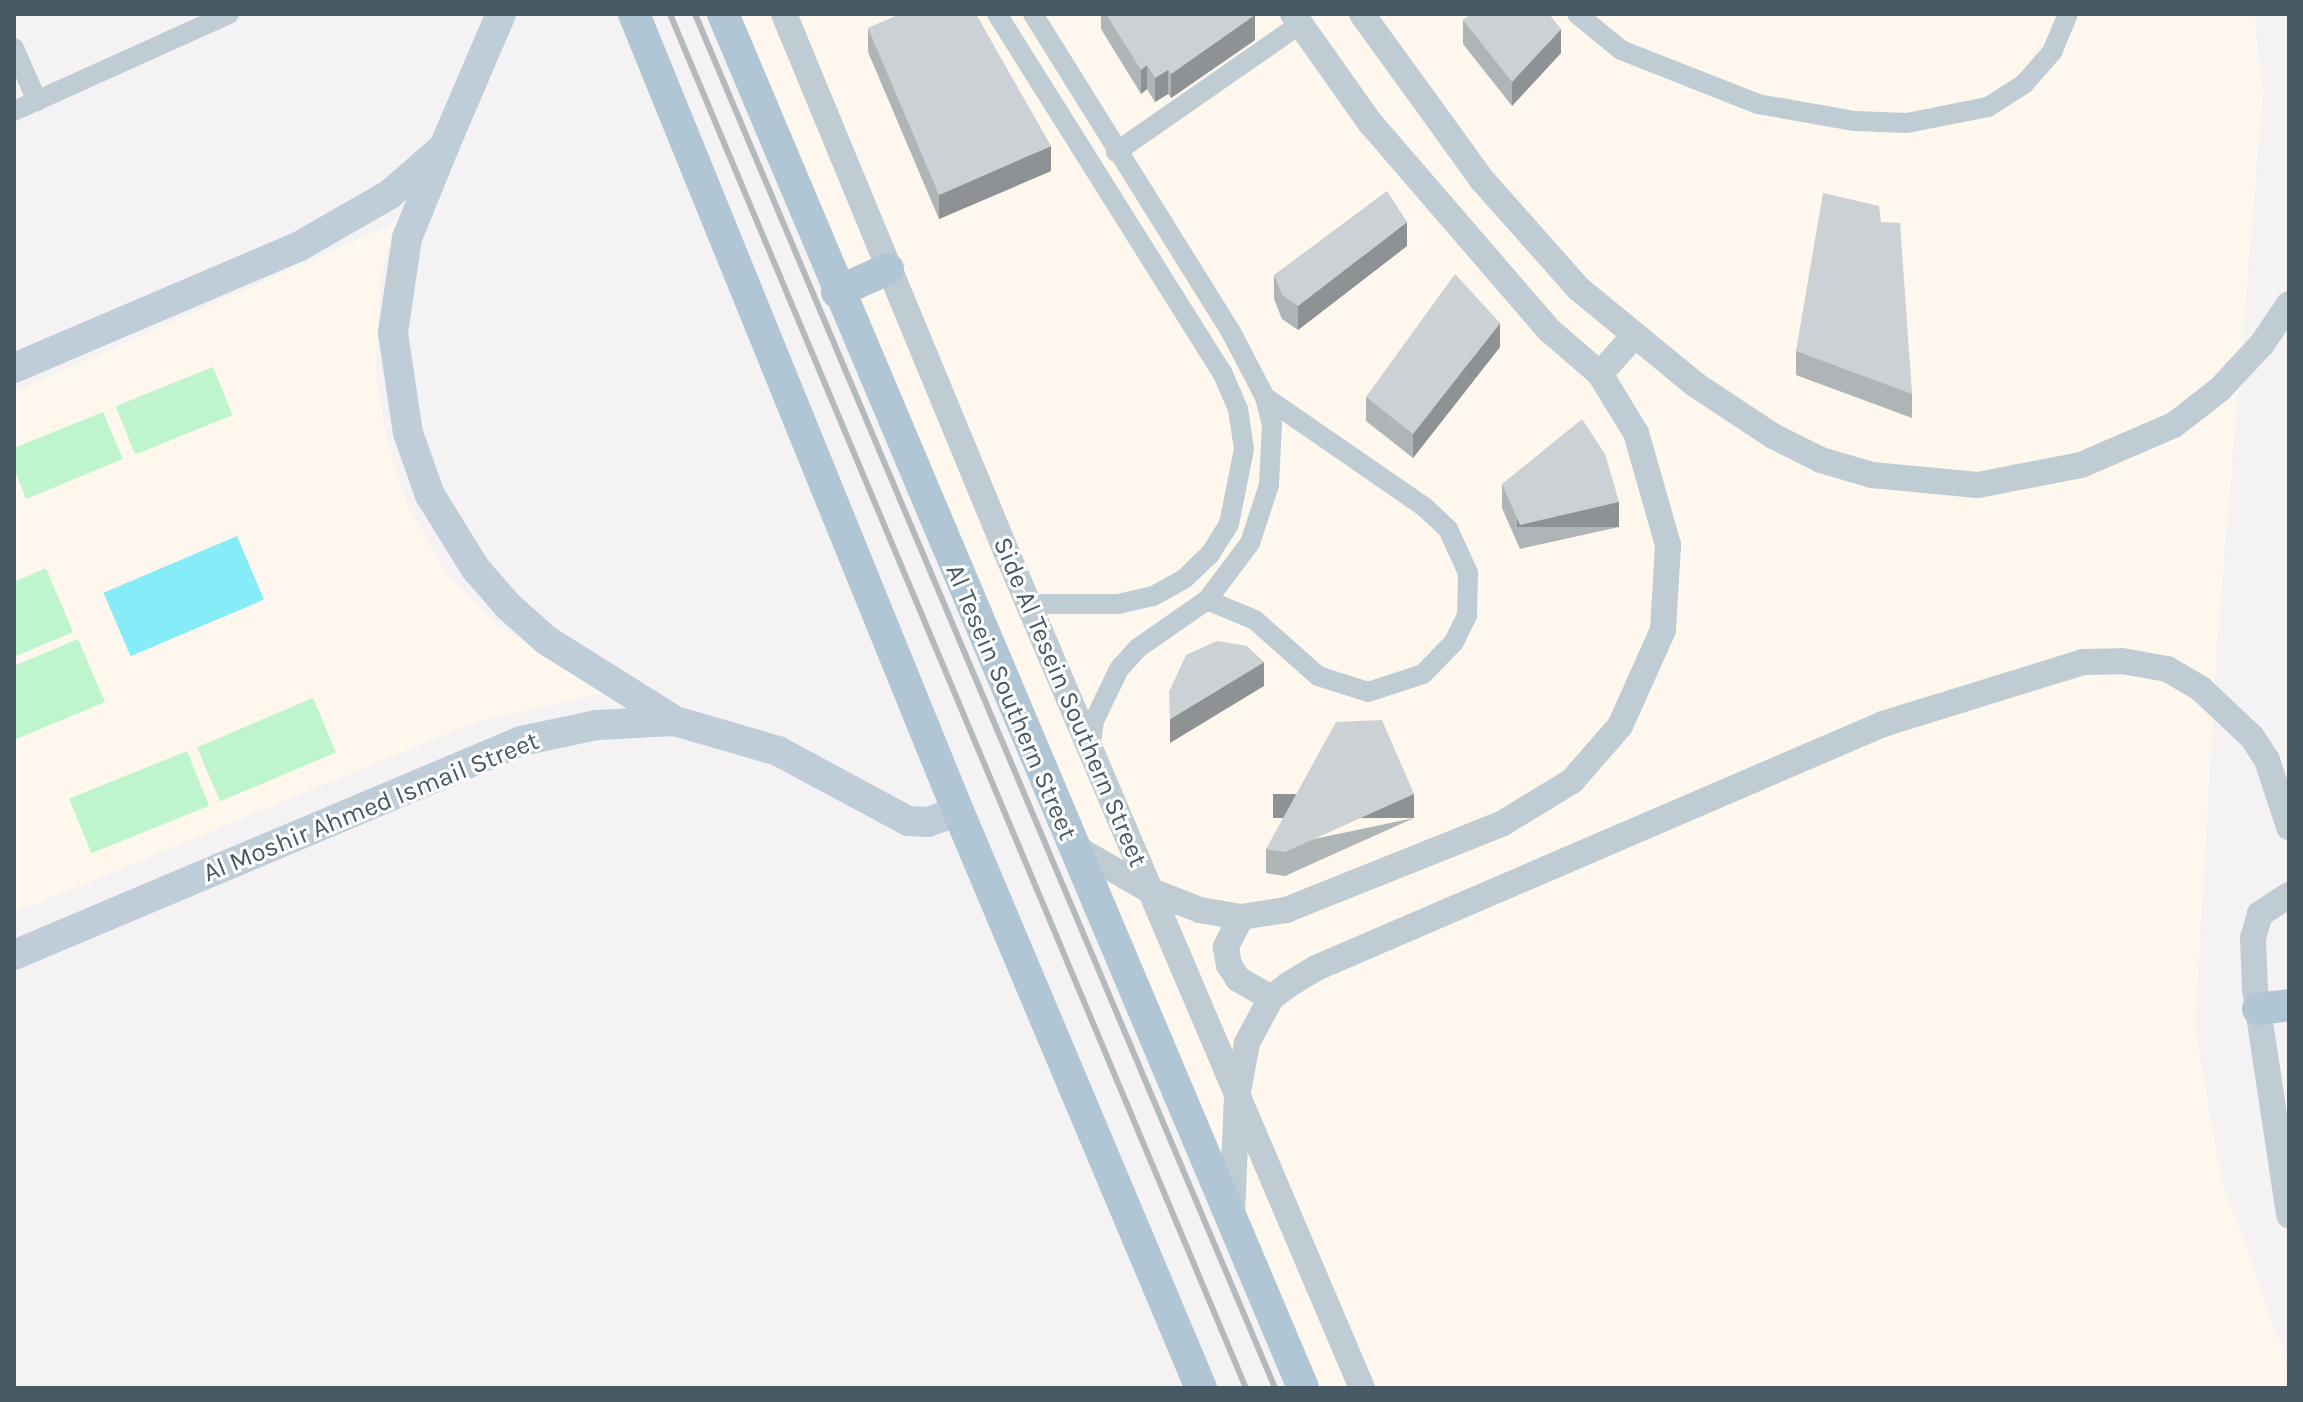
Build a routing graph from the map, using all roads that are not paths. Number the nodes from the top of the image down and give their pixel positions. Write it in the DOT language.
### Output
graph roads {
  1 [pos="229,14"];
  2 [pos="501,14"];
  3 [pos="634,14"];
  4 [pos="723,14"];
  5 [pos="784,14"];
  6 [pos="997,14"];
  7 [pos="1033,14"];
  8 [pos="1362,14"];
  9 [pos="1577,14"];
  10 [pos="2068,14"];
  11 [pos="1296,19"];
  12 [pos="14,48"];
  13 [pos="37,101"];
  14 [pos="14,111"];
  15 [pos="444,147"];
  16 [pos="1116,152"];
  17 [pos="390,194"];
  18 [pos="415,213"];
  19 [pos="1176,244"];
  20 [pos="1149,263"];
  21 [pos="888,269"];
  22 [pos="837,292"];
  23 [pos="2289,304"];
  24 [pos="1633,337"];
  25 [pos="14,368"];
  26 [pos="1600,374"];
  27 [pos="1265,397"];
  28 [pos="1207,600"];
  29 [pos="1028,604"];
  30 [pos="618,688"];
  31 [pos="675,721"];
  32 [pos="597,725"];
  33 [pos="1090,750"];
  34 [pos="958,811"];
  35 [pos="2289,827"];
  36 [pos="1071,845"];
  37 [pos="1149,890"];
  38 [pos="2289,895"];
  39 [pos="1241,917"];
  40 [pos="14,955"];
  41 [pos="1271,998"];
  42 [pos="2273,1007"];
  43 [pos="1237,1097"];
  44 [pos="1232,1215"];
  45 [pos="2289,1215"];
  46 [pos="1201,1388"];
  47 [pos="1303,1388"];
  48 [pos="1362,1388"];
  1 -- 13 [label="street"];
  2 -- 15 [label="main road"];
  3 -- 34 [label="main road"];
  4 -- 22 [label="main road, Al Tesein Southern Street"];
  5 -- 21 [label="street, Side Al Tesein Southern Street"];
  6 -- 20 [label="street"];
  7 -- 16 [label="street"];
  8 -- 24 [label="street"];
  9 -- 10 [label="street"];
  11 -- 16 [label="street"];
  11 -- 26 [label="street"];
  12 -- 13 [label="street"];
  13 -- 14 [label="street"];
  15 -- 17 [label="main road"];
  15 -- 18 [label="main road"];
  16 -- 19 [label="street"];
  17 -- 18 [label="main road"];
  17 -- 25 [label="main road"];
  18 -- 30 [label="main road"];
  19 -- 20 [label="street"];
  19 -- 27 [label="street"];
  20 -- 29 [label="street"];
  21 -- 22 [label="main road"];
  21 -- 29 [label="street, Side Al Tesein Southern Street"];
  22 -- 36 [label="main road, Al Tesein Southern Street"];
  23 -- 24 [label="street"];
  24 -- 26 [label="street"];
  26 -- 39 [label="street"];
  27 -- 28 [label="street"];
  27 -- 28 [label="street"];
  28 -- 33 [label="street"];
  29 -- 33 [label="street, Side Al Tesein Southern Street"];
  30 -- 31 [label="main road"];
  30 -- 32 [label="main road"];
  31 -- 32 [label="main road, Al Moshir Ahmed Ismail Street"];
  31 -- 34 [label="main road, Al Moshir Ahmed Ismail Street"];
  32 -- 40 [label="main road, Al Moshir Ahmed Ismail Street"];
  33 -- 37 [label="street, Side Al Tesein Southern Street"];
  34 -- 46 [label="main road"];
  35 -- 41 [label="street"];
  36 -- 37 [label="street"];
  36 -- 44 [label="main road, Al Tesein Southern Street"];
  37 -- 39 [label="street"];
  37 -- 43 [label="street, Side Al Tesein Southern Street"];
  38 -- 42 [label="street"];
  39 -- 41 [label="street"];
  41 -- 43 [label="street"];
  42 -- 45 [label="street"];
  43 -- 44 [label="street"];
  43 -- 48 [label="street, Side Al Tesein Southern Street"];
  44 -- 47 [label="main road, Al Tesein Southern Street"];
}
